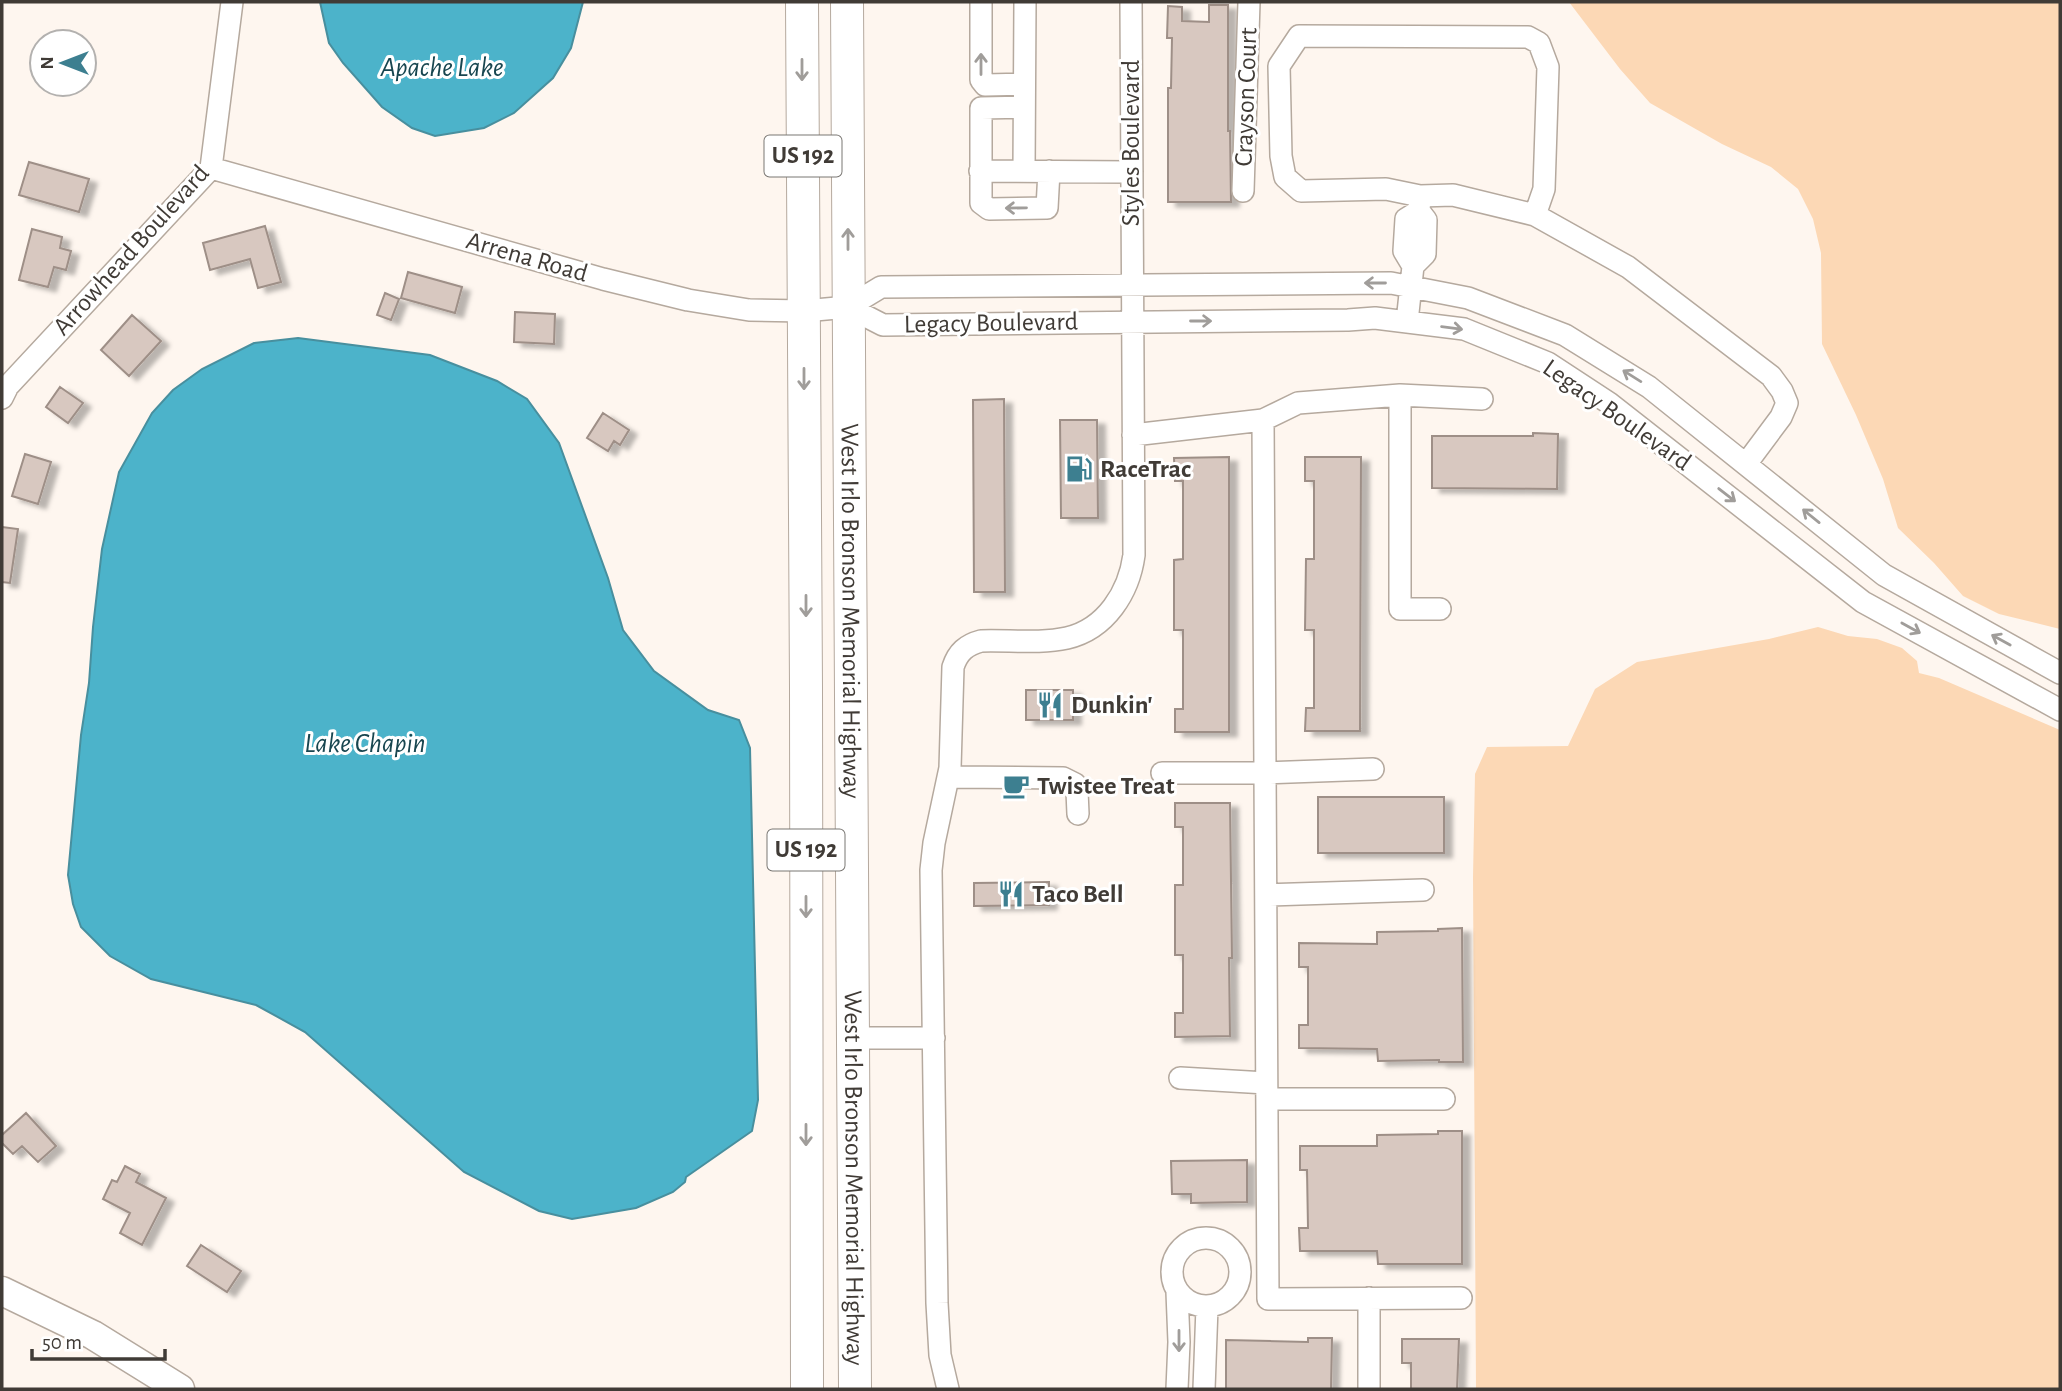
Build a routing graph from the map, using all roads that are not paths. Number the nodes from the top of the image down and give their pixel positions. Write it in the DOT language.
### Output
graph roads {
  1 [pos="232,2"];
  2 [pos="802,2"];
  3 [pos="846,2"];
  4 [pos="981,2"];
  5 [pos="1025,2"];
  6 [pos="1131,2"];
  7 [pos="1250,2"];
  8 [pos="1024,85"];
  9 [pos="1024,107"];
  10 [pos="1247,108"];
  11 [pos="1280,108"];
  12 [pos="211,168"];
  13 [pos="980,171"];
  14 [pos="1024,171"];
  15 [pos="1049,171"];
  16 [pos="1132,172"];
  17 [pos="1243,191"];
  18 [pos="1420,204"];
  19 [pos="1535,215"];
  20 [pos="1412,277"];
  21 [pos="1132,284"];
  22 [pos="848,307"];
  23 [pos="804,310"];
  24 [pos="1133,321"];
  25 [pos="1407,322"];
  26 [pos="1400,395"];
  27 [pos="2,398"];
  28 [pos="1482,399"];
  29 [pos="1264,420"];
  30 [pos="1133,435"];
  31 [pos="1746,464"];
  32 [pos="1440,609"];
  33 [pos="2060,673"];
  34 [pos="2060,710"];
  35 [pos="1373,769"];
  36 [pos="1162,773"];
  37 [pos="1265,773"];
  38 [pos="949,777"];
  39 [pos="1078,814"];
  40 [pos="1423,890"];
  41 [pos="1265,895"];
  42 [pos="806,971"];
  43 [pos="853,1038"];
  44 [pos="934,1038"];
  45 [pos="1180,1078"];
  46 [pos="1267,1091"];
  47 [pos="1444,1099"];
  48 [pos="1267,1272"];
  49 [pos="1239,1279"];
  50 [pos="2,1291"];
  51 [pos="1177,1292"];
  52 [pos="1369,1298"];
  53 [pos="1461,1298"];
  54 [pos="1207,1307"];
  55 [pos="1177,1386"];
  56 [pos="1204,1386"];
  57 [pos="180,1389"];
  58 [pos="807,1389"];
  59 [pos="855,1389"];
  60 [pos="948,1389"];
  61 [pos="1369,1389"];
  1 -- 12 [label="street, Arrowhead Boulevard"];
  2 -- 23 [label="highway, West Irlo Bronson Memorial Highway / US 192, one-way"];
  22 -- 3 [label="highway, West Irlo Bronson Memorial Highway / US 192, one-way"];
  8 -- 4 [label="street, one-way"];
  5 -- 8 [label="street"];
  6 -- 16 [label="street, Styles Boulevard"];
  7 -- 10 [label="street, Crayson Court"];
  8 -- 9 [label="street"];
  9 -- 13 [label="street"];
  9 -- 14 [label="street"];
  10 -- 11 [label="street"];
  10 -- 17 [label="street, Crayson Court"];
  11 -- 18 [label="street"];
  11 -- 19 [label="street"];
  12 -- 23 [label="street, Arrena Road"];
  12 -- 27 [label="street, Arrowhead Boulevard"];
  13 -- 14 [label="street"];
  15 -- 13 [label="street, one-way"];
  14 -- 15 [label="street"];
  15 -- 16 [label="street"];
  16 -- 21 [label="street, Styles Boulevard"];
  18 -- 19 [label="street"];
  18 -- 20 [label="street"];
  19 -- 31 [label="street"];
  20 -- 21 [label="street, Legacy Boulevard, one-way"];
  20 -- 25 [label="street"];
  31 -- 20 [label="street, Legacy Boulevard, one-way"];
  21 -- 22 [label="street, Legacy Boulevard"];
  21 -- 24 [label="street, Styles Boulevard"];
  22 -- 23 [label="street, Arrena Road"];
  22 -- 24 [label="street, Legacy Boulevard"];
  22 -- 43 [label="highway, West Irlo Bronson Memorial Highway / US 192"];
  23 -- 42 [label="highway, West Irlo Bronson Memorial Highway / US 192, one-way"];
  24 -- 25 [label="street, Legacy Boulevard, one-way"];
  24 -- 30 [label="street, Styles Boulevard"];
  25 -- 34 [label="street, Legacy Boulevard, one-way"];
  26 -- 28 [label="street"];
  26 -- 29 [label="street"];
  26 -- 32 [label="street"];
  29 -- 30 [label="street"];
  29 -- 37 [label="street"];
  30 -- 38 [label="street, Styles Boulevard"];
  33 -- 31 [label="street, Legacy Boulevard, one-way"];
  35 -- 37 [label="street"];
  36 -- 37 [label="street"];
  37 -- 41 [label="street"];
  38 -- 39 [label="street"];
  38 -- 44 [label="street, Styles Boulevard"];
  40 -- 41 [label="street"];
  41 -- 46 [label="street"];
  42 -- 43 [label="highway"];
  42 -- 58 [label="highway, West Irlo Bronson Memorial Highway / US 192, one-way"];
  43 -- 44 [label="street"];
  43 -- 59 [label="highway, West Irlo Bronson Memorial Highway / US 192"];
  44 -- 60 [label="street, Styles Boulevard"];
  45 -- 46 [label="street"];
  46 -- 47 [label="street"];
  46 -- 48 [label="street"];
  48 -- 49 [label="street"];
  48 -- 52 [label="street"];
  49 -- 51 [label="street"];
  49 -- 54 [label="street"];
  50 -- 57 [label="main road"];
  51 -- 54 [label="street"];
  51 -- 55 [label="street, one-way"];
  52 -- 53 [label="street"];
  52 -- 61 [label="street"];
  54 -- 56 [label="street"];
  55 -- 56 [label="street"];
}
